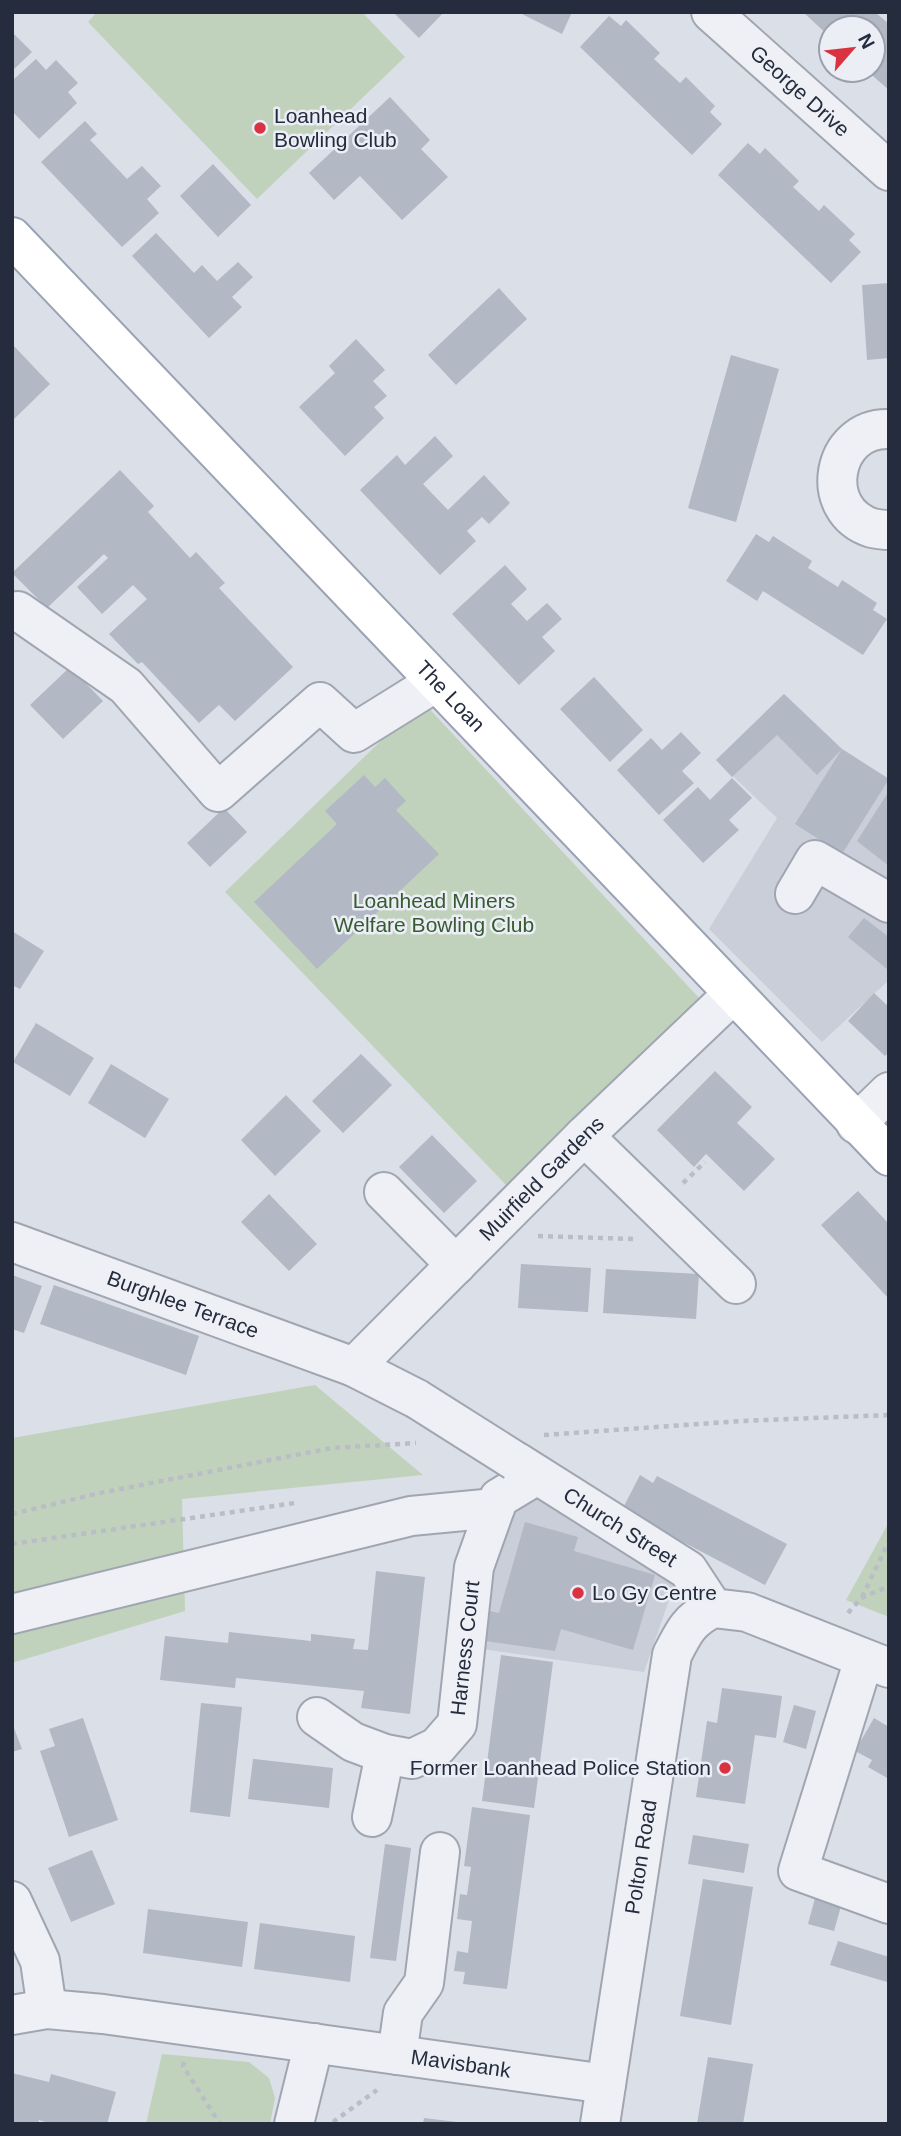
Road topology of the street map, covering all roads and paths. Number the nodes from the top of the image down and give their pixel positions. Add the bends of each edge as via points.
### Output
1 (711, 12) edge
2 (889, 171) edge
3 (12, 237) edge
4 (889, 429) edge
5 (889, 530) edge
6 (18, 611) dead end
7 (436, 682) junction
8 (795, 894) dead end
9 (889, 903) edge
10 (733, 994) junction
11 (889, 1092) edge
12 (856, 1124) junction
13 (584, 1136) junction
14 (889, 1156) edge
15 (384, 1192) dead end
16 (486, 1234) junction
17 (691, 1241) junction
18 (12, 1242) edge
19 (456, 1265) junction
20 (736, 1284) dead end
21 (354, 1367) junction
22 (526, 1468) junction
23 (299, 1503) dead end
24 (495, 1508) junction
25 (889, 1541) edge
26 (12, 1544) edge
27 (861, 1598) dead end
28 (713, 1608) junction
29 (12, 1614) edge
30 (876, 1663) edge
31 (317, 1717) dead end
32 (385, 1754) junction
33 (372, 1817) dead end
34 (440, 1852) dead end
35 (12, 1901) edge
36 (889, 1904) edge
37 (30, 2012) edge
38 (191, 2026) junction
39 (314, 2043) junction
40 (397, 2055) junction
41 (606, 2084) junction
42 (220, 2124) edge
43 (294, 2124) edge
44 (330, 2124) edge
45 (600, 2124) edge

1 - 2 street, George Drive
3 - 7 main road, The Loan
4 - 5 street via 868,432 853,442 842,455 837,489 843,506 855,519 871,528
6 - 7 street via 125,686 218,792 320,702 354,733
7 - 10 main road, The Loan
8 - 9 street via 815,860
10 - 12 main road, The Loan
10 - 13 street, Muirfield Gardens
11 - 12 street
12 - 14 main road, The Loan
13 - 16 street, Muirfield Gardens
13 - 17 street
15 - 19 street
16 - 17 path
16 - 19 street, Muirfield Gardens
17 - 20 street
18 - 21 street, Burghlee Terrace
19 - 21 street, Muirfield Gardens
21 - 22 street, Church Street, bridge via 417,1399
22 - 24 street, Harness Court
22 - 28 street, Church Street via 688,1570
23 - 26 path
24 - 29 street via 411,1516
24 - 32 street, Harness Court via 474,1567 457,1724 437,1747 412,1759
25 - 27 path
28 - 30 street via 747,1612
28 - 41 street, Polton Road via 685,1627 672,1655
30 - 36 street via 797,1871
31 - 32 street, Harness Court via 353,1742
32 - 33 street
34 - 40 street via 424,1983 403,2013
35 - 37 street, Mavisbank via 40,1961
37 - 38 street, Mavisbank
38 - 39 street, Mavisbank
38 - 42 path via 183,2066
39 - 40 street, Mavisbank
39 - 43 street
40 - 41 street, Mavisbank
40 - 44 path via 398,2076
41 - 45 street, Polton Road

